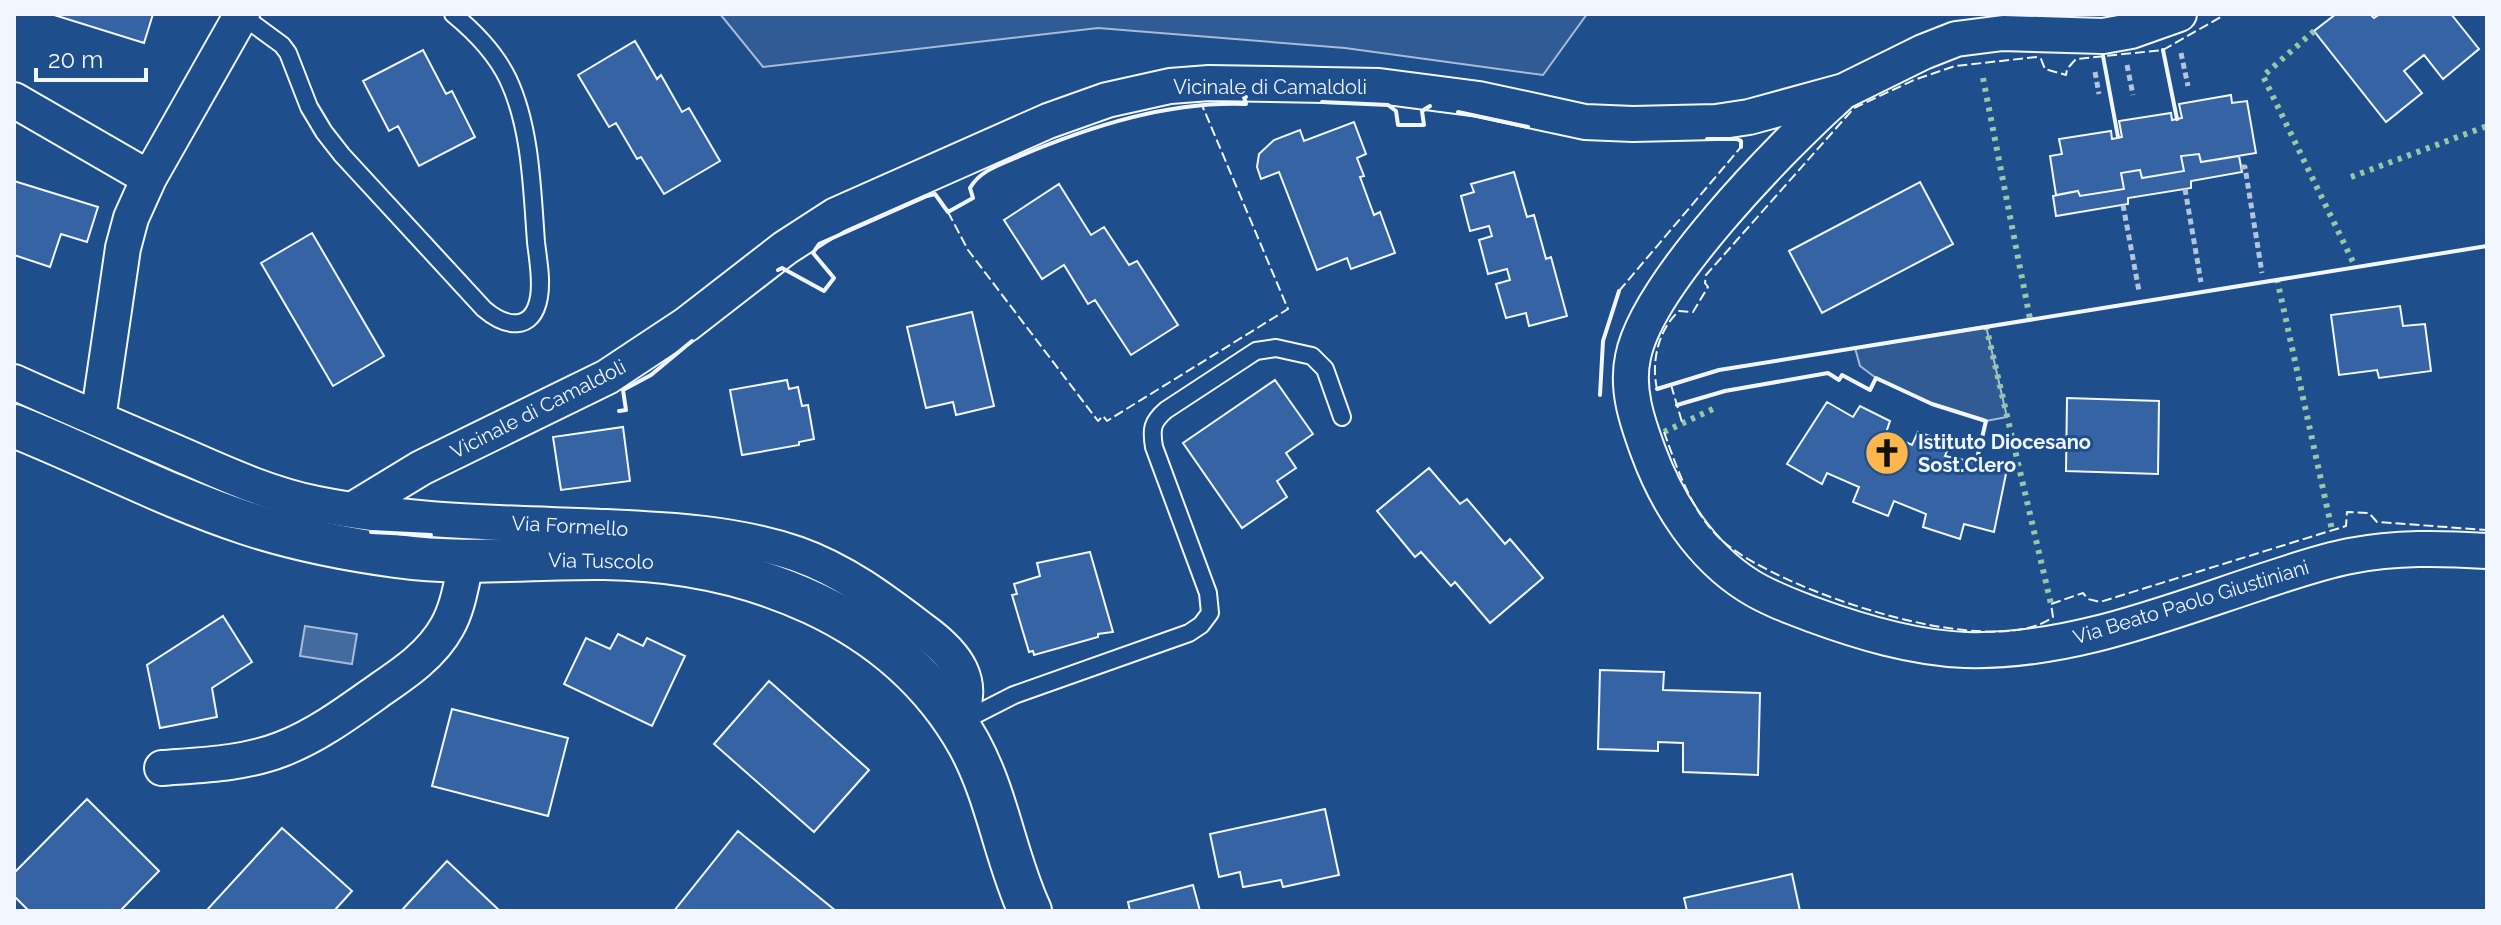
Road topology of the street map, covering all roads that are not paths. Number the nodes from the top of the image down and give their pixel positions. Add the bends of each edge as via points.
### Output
1 (453, 14) edge
2 (2179, 14) edge
3 (241, 15) edge
4 (1844, 91) junction
5 (14, 100) edge
6 (149, 178) junction
7 (14, 382) edge
8 (1342, 417) dead end
9 (98, 419) junction
10 (14, 426) edge
11 (352, 510) junction
12 (2487, 551) edge
13 (466, 563) junction
14 (956, 724) junction
15 (162, 768) dead end
16 (1030, 911) edge

1 - 3 lane via 499,63 521,116 540,282 533,311 510,325 484,309 342,155 309,107 288,53
2 - 4 street, Vicinale di Camaldoli via 2103,36 2003,33 1956,39
3 - 6 street
4 - 11 street, Vicinale di Camaldoli via 1729,120 1633,124 1567,119 1479,99 1379,86 1209,83 1107,100 836,215 607,377 421,468
4 - 12 street, Via Beato Paolo Giustiniani via 1783,149 1683,265 1656,302 1633,355 1637,420 1657,474 1694,534 1743,582 1790,606 1880,636 1947,649 1997,649 2069,640 2133,624 2349,556 2430,548
5 - 6 street
6 - 9 street via 123,248
7 - 9 street, Via Formello
8 - 14 lane via 1325,369 1312,356 1276,348 1256,351 1166,410 1151,430 1154,447 1208,593 1210,613 1189,633 1014,695
9 - 11 street, Via Formello via 247,483
10 - 13 street, Via Tuscolo via 247,524 361,551
11 - 14 street, Via Formello via 697,532 798,555 867,590 947,650 958,664 967,698
13 - 14 street, Via Tuscolo via 620,559 751,578 837,613 869,634 918,676
13 - 15 street via 454,613 438,641 415,665 337,720 281,750 222,763
14 - 16 street, Via Tuscolo via 985,779

